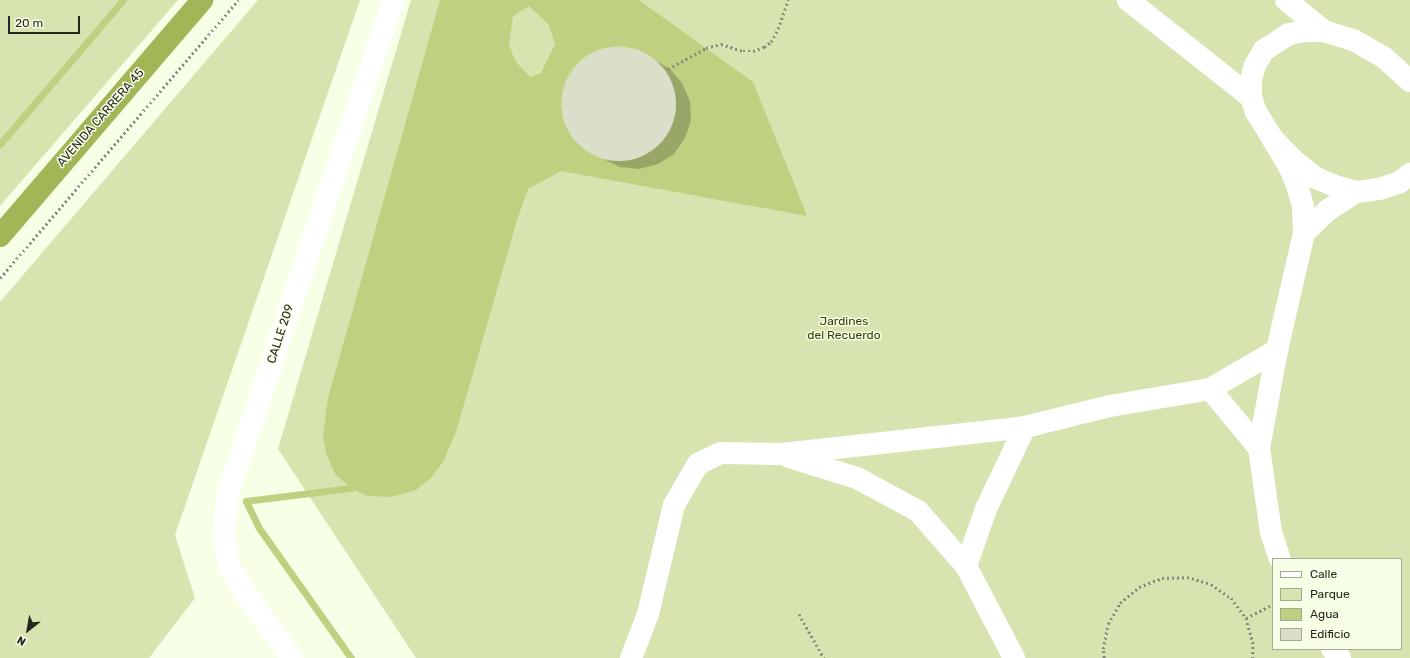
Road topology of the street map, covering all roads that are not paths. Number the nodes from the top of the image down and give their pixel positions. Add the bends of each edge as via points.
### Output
1 (202, 0) edge
2 (393, 0) edge
3 (1128, 0) edge
4 (1286, 0) edge
5 (1324, 31) junction
6 (1410, 81) edge
7 (1251, 97) junction
8 (1272, 138) junction
9 (1410, 174) edge
10 (1356, 192) junction
11 (1304, 233) junction
12 (0, 236) edge
13 (1277, 350) junction
14 (1210, 389) junction
15 (1025, 427) junction
16 (1259, 448) junction
17 (782, 454) junction
18 (1280, 558) edge
19 (966, 566) junction
20 (1333, 650) edge
21 (292, 658) edge
22 (631, 658) edge
23 (1014, 658) edge
24 (1340, 658) edge

1 - 12 highway, AVENIDA CARRERA 45
2 - 21 street, CALLE 209 via 227,497 224,534 229,567
3 - 7 street
4 - 5 street
5 - 6 street via 1353,40 1383,57
5 - 7 street via 1289,34 1264,50 1254,65
7 - 8 street via 1256,112
8 - 10 street via 1291,158 1316,178
8 - 11 street via 1297,185
9 - 10 street via 1400,182 1379,189
10 - 11 street via 1328,210
11 - 13 street
13 - 14 street
13 - 16 street
14 - 15 street via 1110,406
14 - 16 street
15 - 17 street
15 - 19 street via 989,503
16 - 18 street via 1271,532
17 - 19 street via 857,478 918,511
17 - 22 street via 721,453 698,464 674,505 648,614
19 - 23 street
20 - 24 street

